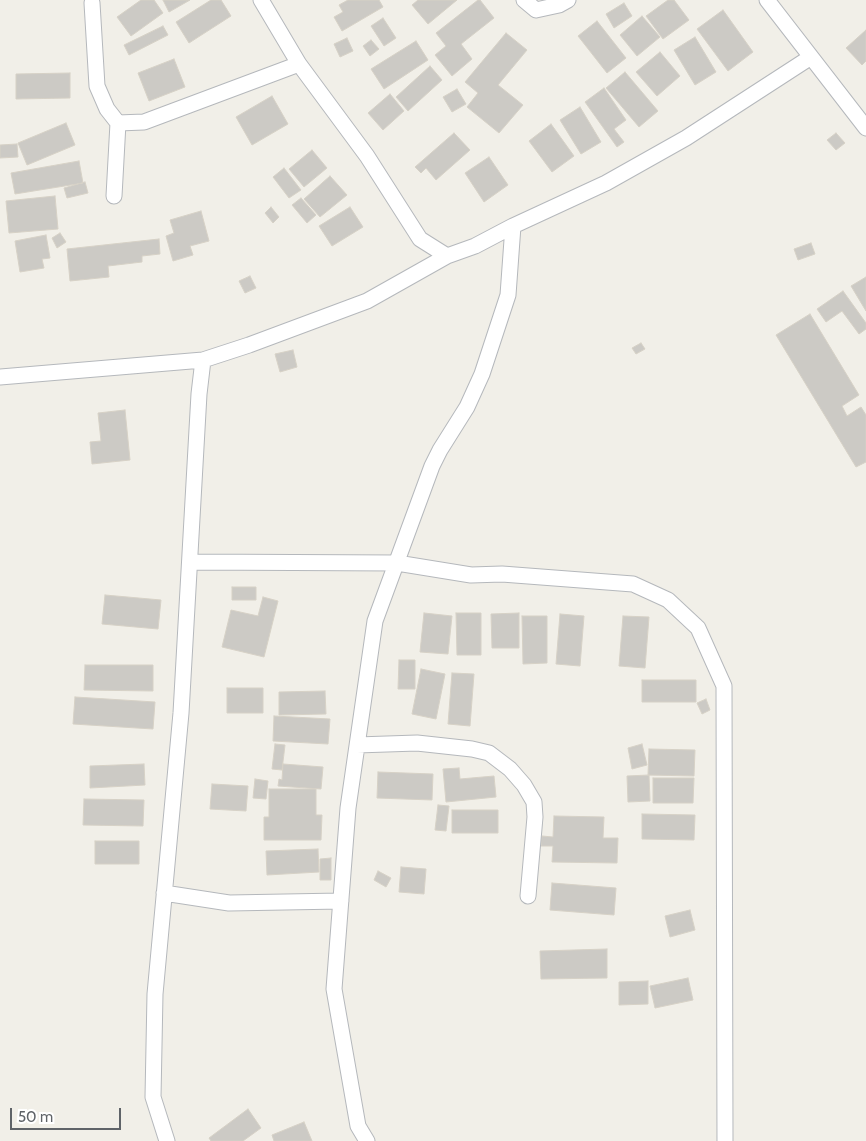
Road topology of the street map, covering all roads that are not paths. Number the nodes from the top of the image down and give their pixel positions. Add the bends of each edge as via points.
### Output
1 (261, 0) edge
2 (524, 0) edge
3 (568, 0) edge
4 (767, 0) edge
5 (92, 2) dead end
6 (811, 57) junction
7 (299, 64) junction
8 (118, 123) junction
9 (866, 128) edge
10 (114, 196) dead end
11 (513, 226) junction
12 (447, 256) junction
13 (203, 360) junction
14 (0, 377) edge
15 (190, 562) junction
16 (397, 563) junction
17 (357, 745) junction
18 (164, 893) junction
19 (528, 896) dead end
20 (341, 901) junction
21 (167, 1141) edge
22 (367, 1141) edge
23 (725, 1141) edge

1 - 7 street
2 - 3 street via 536,10
4 - 6 street
5 - 8 street via 97,86 107,109
6 - 9 street
6 - 11 street via 686,138 606,183
7 - 8 street via 144,122
7 - 12 street via 367,156 420,239
8 - 10 street
11 - 12 street
11 - 16 street via 508,295 482,374 467,407 440,450
12 - 13 street via 367,301
13 - 14 street
13 - 15 street
15 - 16 street
15 - 18 street via 181,713
16 - 17 street via 375,621
16 - 23 street via 471,575 502,574 633,584 668,600 698,628 724,686
17 - 19 street via 417,743 472,749 489,754 510,769 534,802
17 - 20 street via 348,808
18 - 20 street via 229,903
18 - 21 street via 155,994 154,1097
20 - 22 street via 334,989 358,1126

